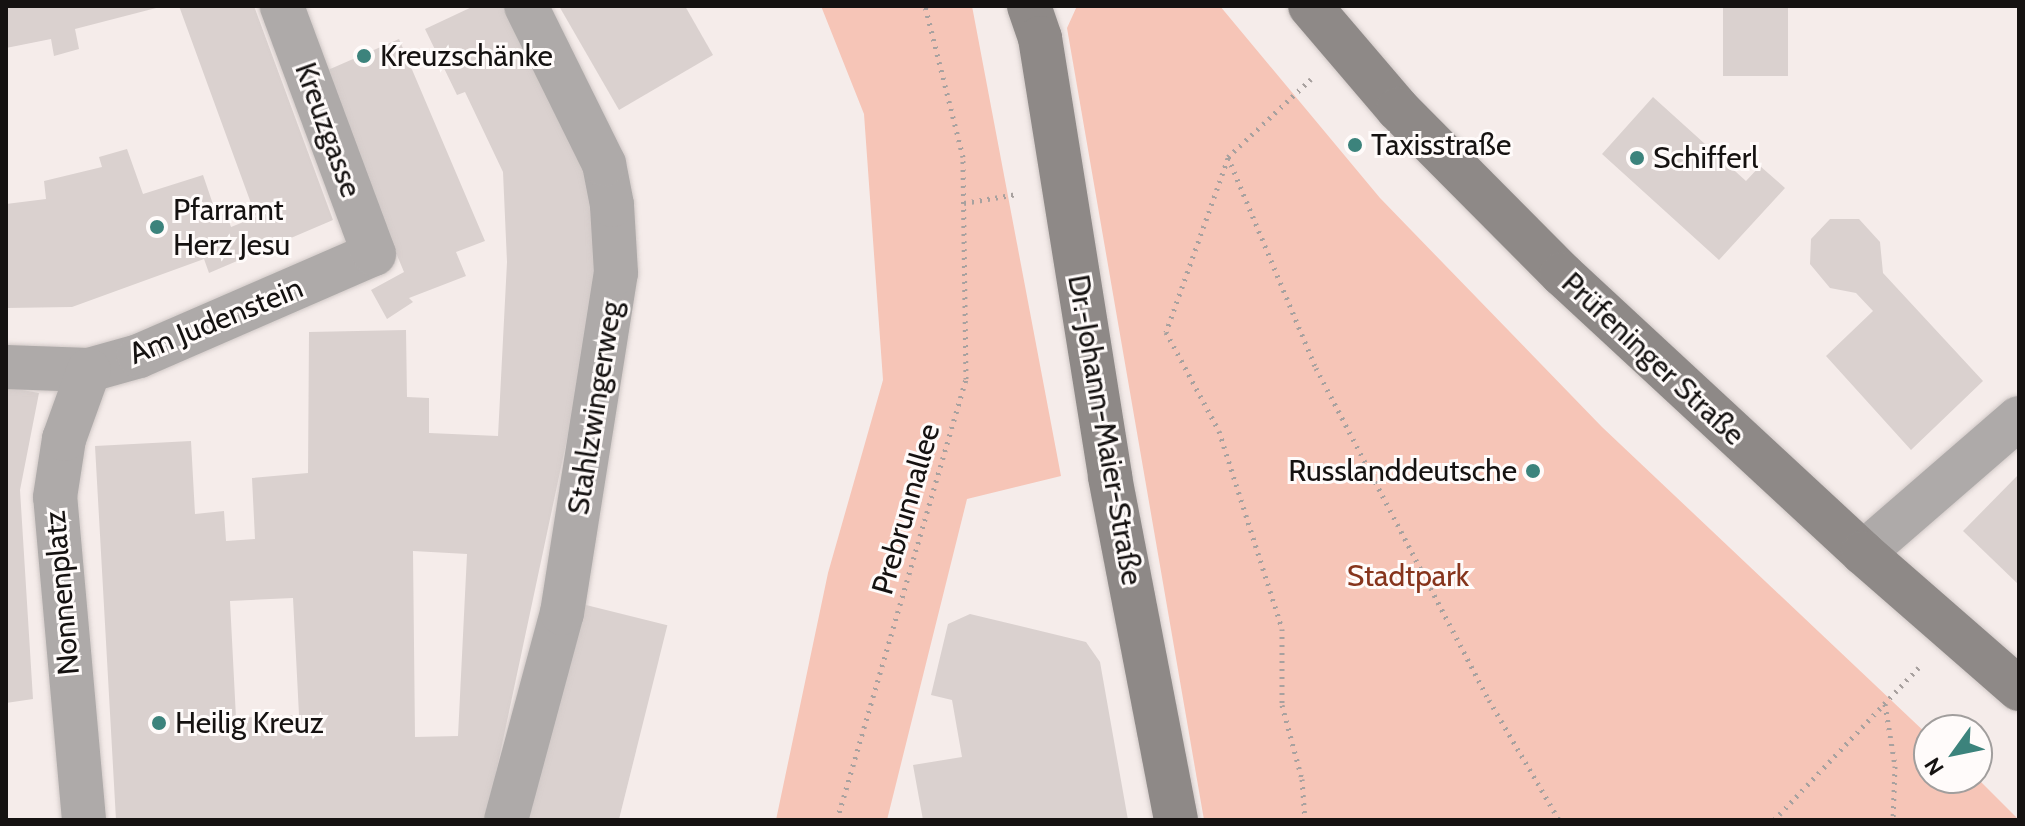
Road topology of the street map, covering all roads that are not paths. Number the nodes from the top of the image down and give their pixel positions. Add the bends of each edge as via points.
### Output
1 (282, 6) edge
2 (526, 6) edge
3 (1310, 6) edge
4 (1039, 17) edge
5 (374, 254) joint
6 (6, 367) edge
7 (89, 370) junction
8 (2019, 418) edge
9 (1863, 553) junction
10 (2019, 689) edge
11 (84, 820) edge
12 (506, 820) edge
13 (1176, 820) edge

1 - 5 street, Kreuzgasse
2 - 12 street, Stahlzwingerweg via 604,164 616,273 562,613
3 - 9 street, Prüfeninger Straße via 1398,109 1562,274
4 - 13 street, Dr.-Johann-Maier-Straße via 1110,477
5 - 7 street, Am Judenstein via 178,343
6 - 7 street, Am Judenstein
7 - 11 street, Nonnenplatz via 64,439 55,497
8 - 9 street
9 - 10 street, Prüfeninger Straße

